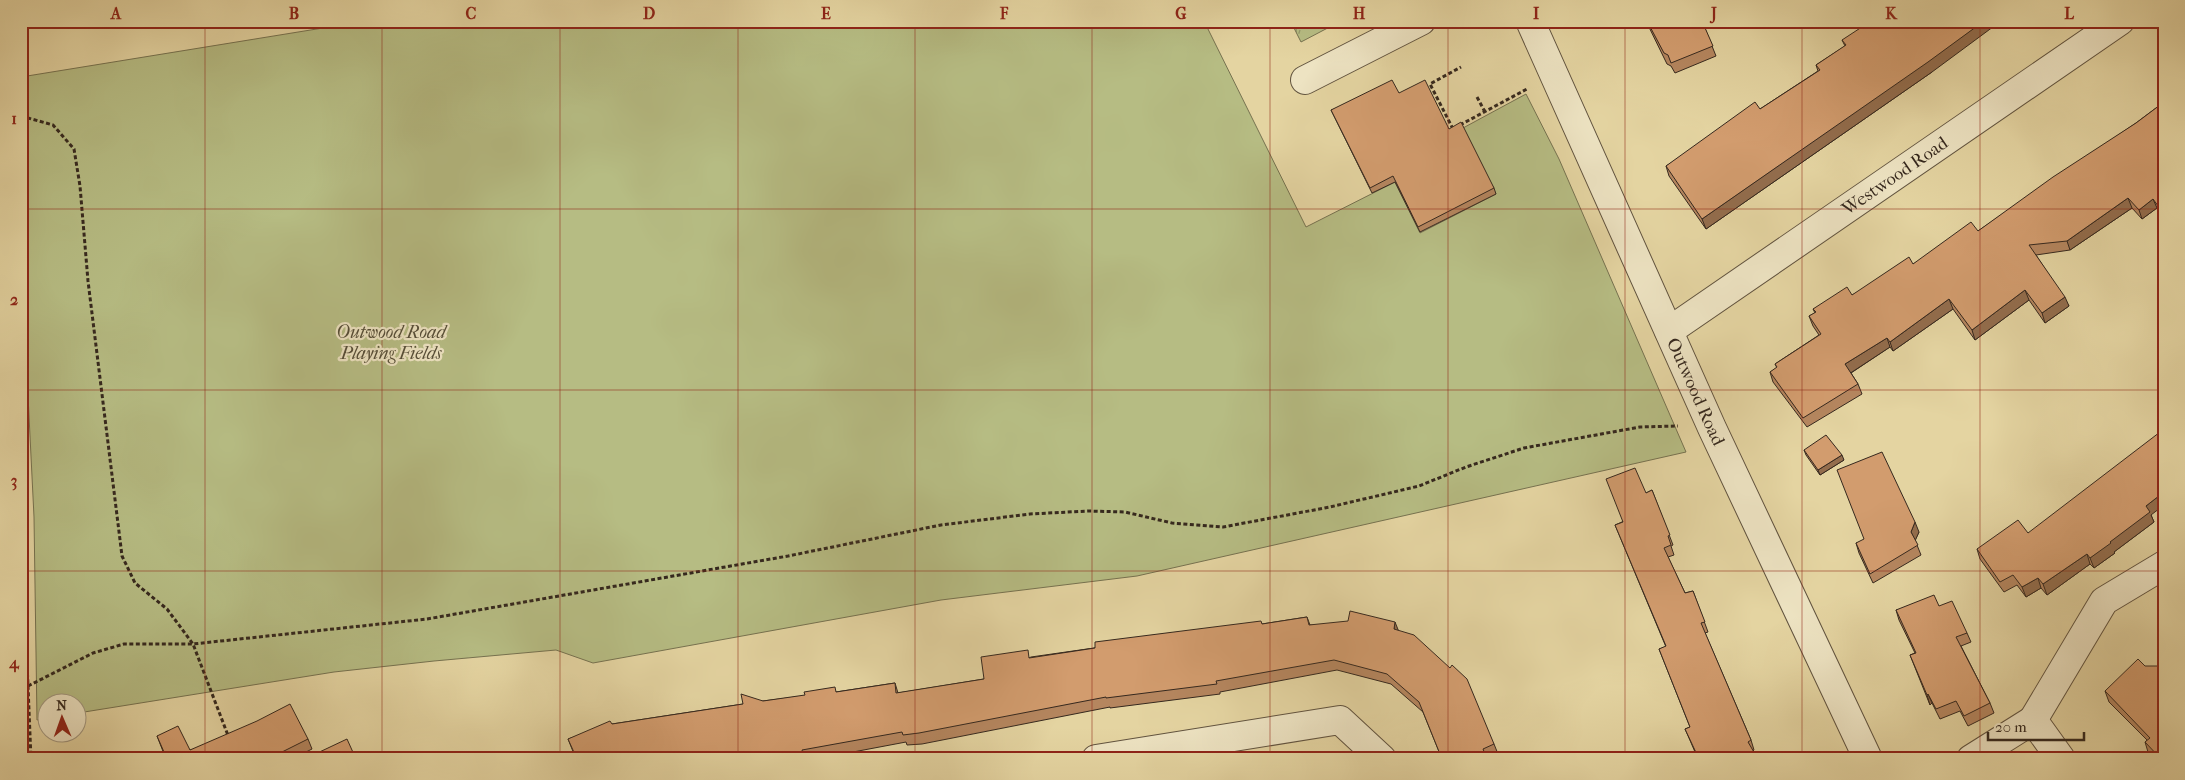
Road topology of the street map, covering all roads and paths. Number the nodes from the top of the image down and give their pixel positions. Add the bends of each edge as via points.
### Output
1 (1421, 21) edge
2 (1530, 21) edge
3 (2120, 21) edge
4 (1461, 67) dead end
5 (1554, 75) junction
6 (1305, 80) dead end
7 (1477, 96) dead end
8 (1485, 112) junction
9 (21, 116) edge
10 (1669, 331) junction
11 (1712, 428) junction
12 (21, 517) edge
13 (2164, 565) edge
14 (193, 644) junction
15 (28, 686) junction
16 (2032, 720) junction
17 (230, 741) edge
18 (31, 759) edge
19 (1096, 759) edge
20 (1382, 759) edge
21 (1868, 759) edge
22 (1971, 759) edge
23 (2061, 759) edge

1 - 6 street
2 - 5 street, Outwood Road
3 - 10 street, Westwood Road
4 - 8 path via 1430,84 1453,131
5 - 8 path
5 - 10 street, Outwood Road
7 - 8 path
9 - 14 path via 53,125 74,149 122,556 136,583 167,608
10 - 11 street, Outwood Road
11 - 14 path via 1640,427 1543,444 1466,467 1419,486 1223,527 1172,523 1126,512 1030,514 941,525 788,556 427,619
11 - 21 street, Outwood Road
12 - 15 path
13 - 16 street via 2104,601
14 - 15 path via 124,644 93,653
14 - 17 path
15 - 18 path
16 - 22 street
16 - 23 street
19 - 20 street via 1340,720

